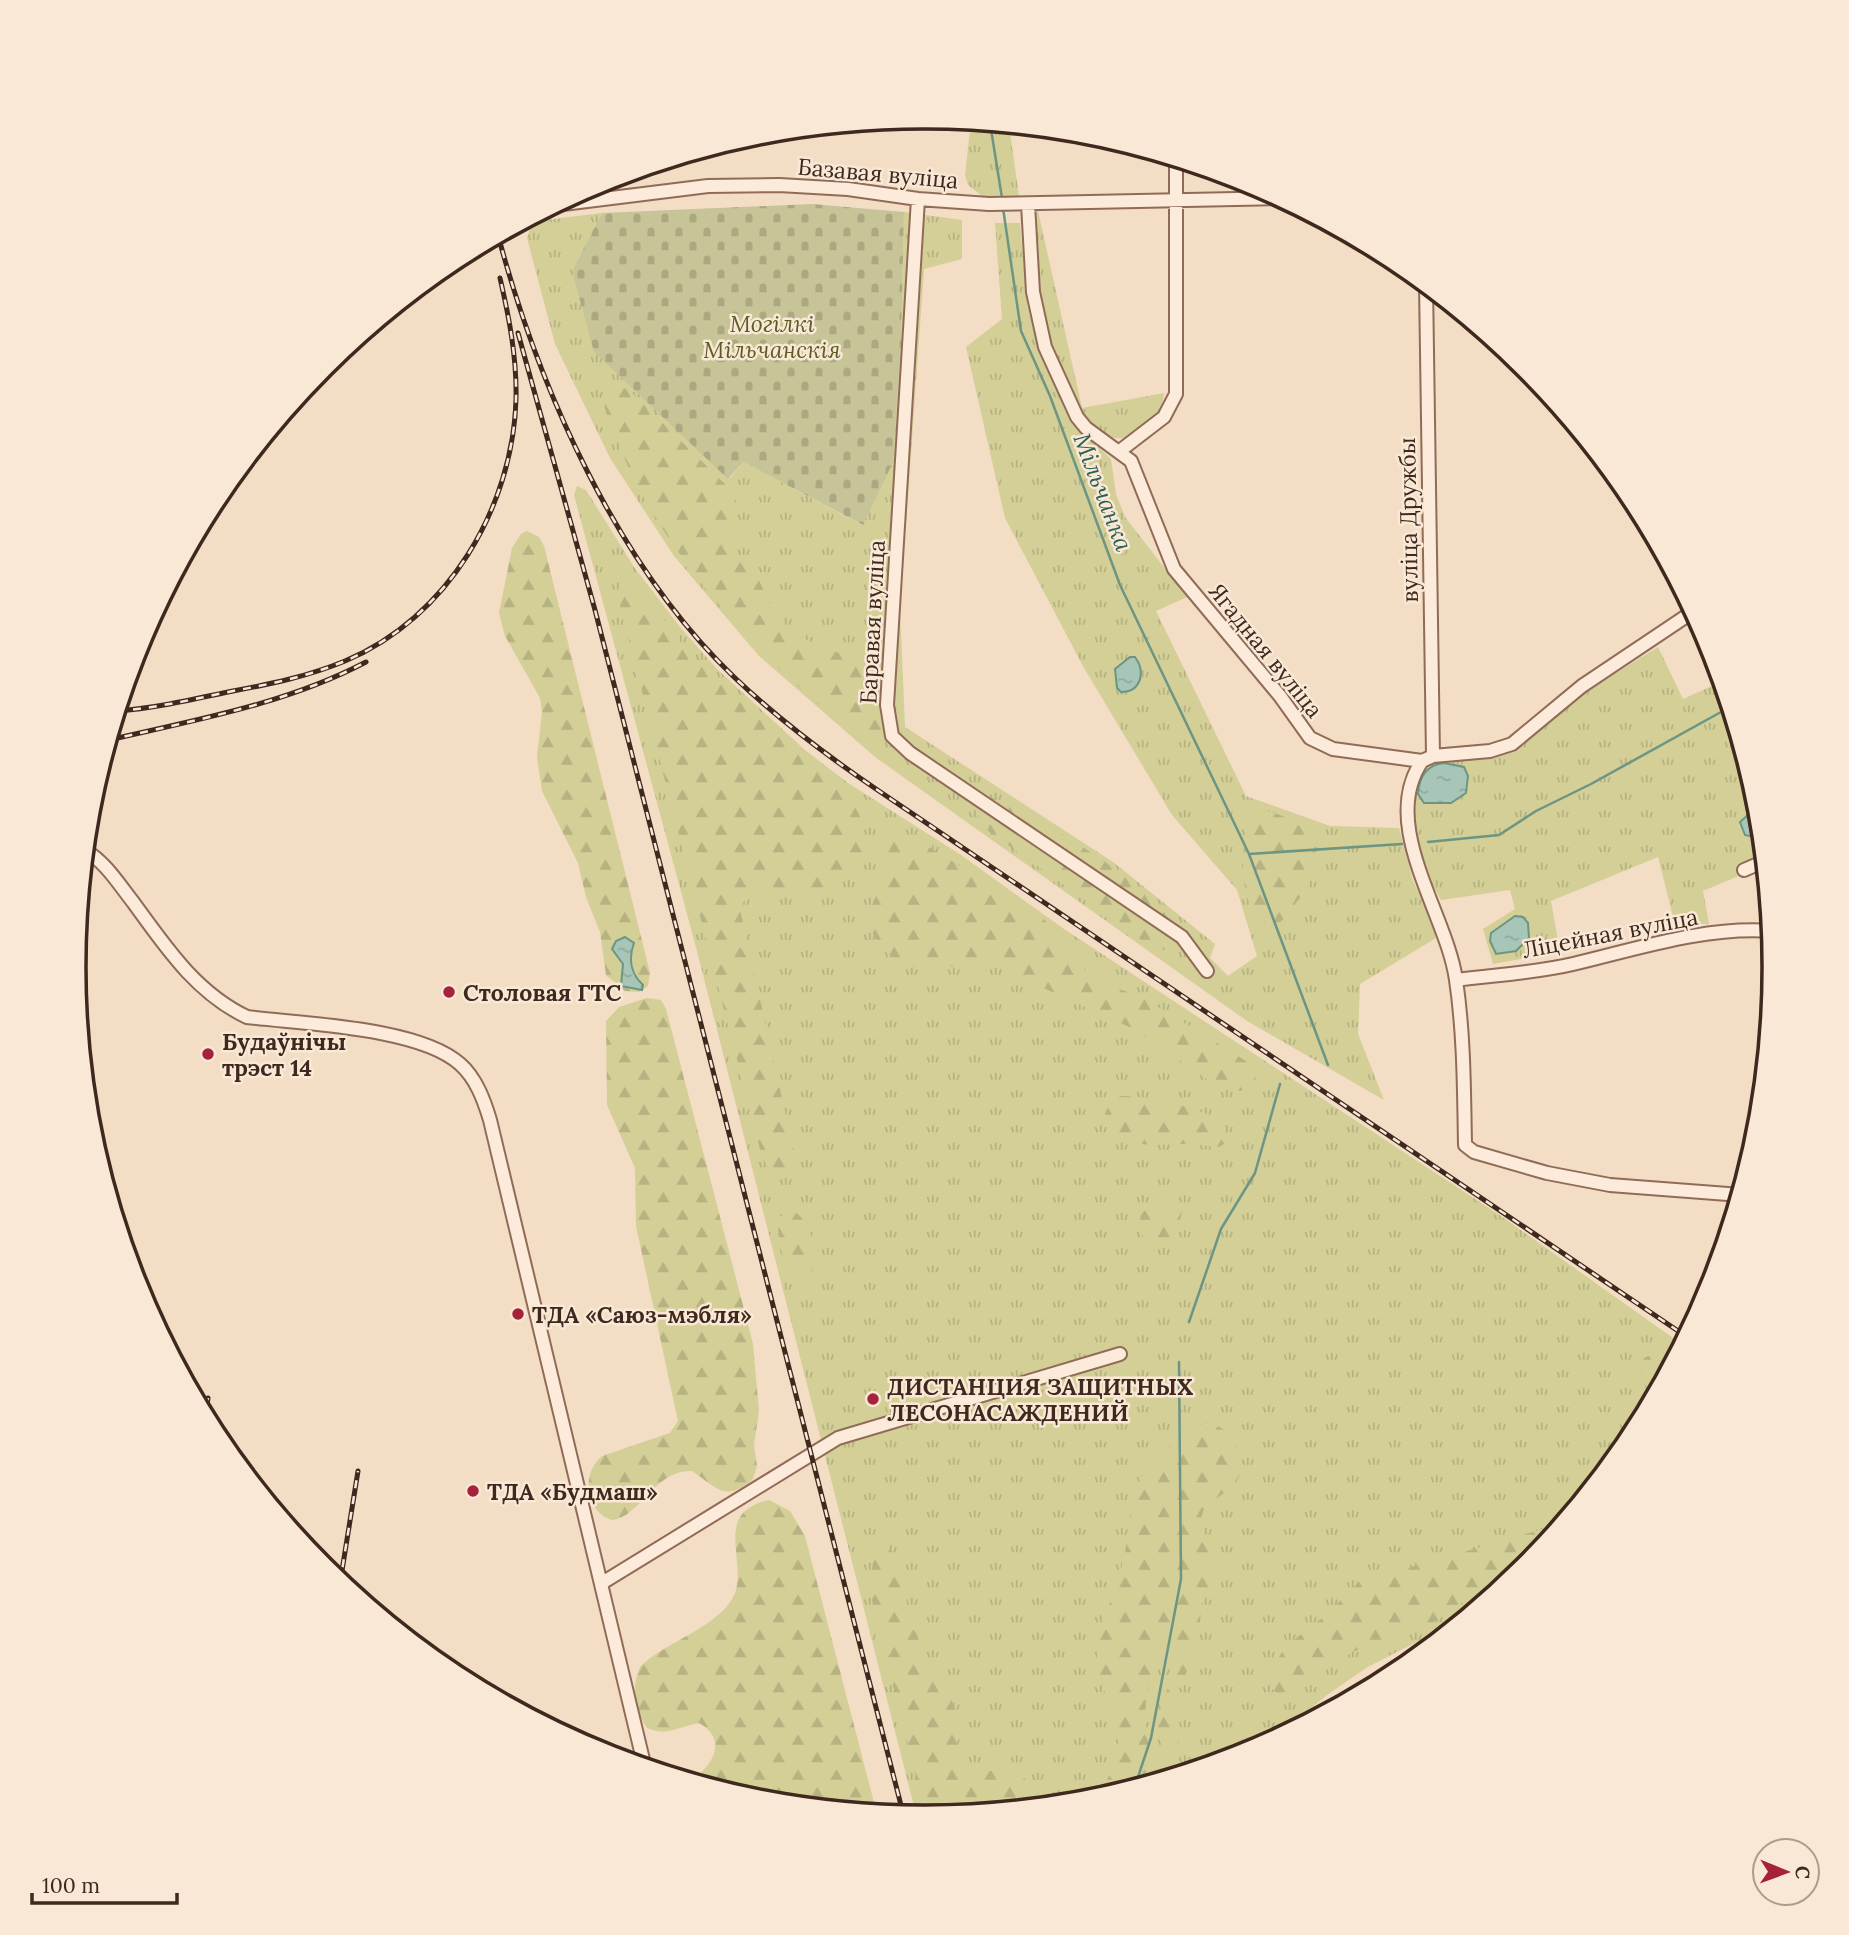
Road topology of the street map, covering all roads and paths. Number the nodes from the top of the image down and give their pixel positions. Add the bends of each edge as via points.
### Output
1 (1176, 167) edge
2 (918, 199) junction
3 (1258, 199) edge
4 (585, 201) edge
5 (1174, 201) junction
6 (1024, 204) junction
7 (1426, 296) edge
8 (1121, 450) junction
9 (1686, 617) edge
10 (1427, 758) junction
11 (93, 857) edge
12 (1757, 865) edge
13 (1744, 870) dead end
14 (1762, 930) edge
15 (1207, 971) dead end
16 (1456, 980) junction
17 (1732, 1194) edge
18 (1120, 1354) dead end
19 (602, 1583) junction
20 (642, 1757) edge

1 - 5 street
2 - 4 street, Базавая вуліца via 848,188 708,186
2 - 6 street, Базавая вуліца
2 - 15 street, Баравая вуліца via 887,705 892,736 910,753 1182,937
3 - 5 street, Базавая вуліца
5 - 6 street, Базавая вуліца
5 - 8 street via 1176,394 1155,425
6 - 8 street, Ягадная вуліца via 1033,292 1045,347 1077,417
7 - 10 street, вуліца Дружбы
8 - 10 street, Ягадная вуліца via 1135,468 1174,569 1310,738 1333,749
9 - 10 street, Ягадная вуліца via 1582,685 1512,744
10 - 16 street, вуліца Дружбы via 1413,777 1410,835
11 - 19 street via 177,962 224,1007 247,1017 410,1039 442,1051 475,1083 489,1120
12 - 13 street
14 - 16 street, Ліцейная вуліца via 1654,943 1569,965
16 - 17 street, вуліца Дружбы via 1464,1060 1465,1145 1474,1152 1610,1185
18 - 19 street via 838,1438
19 - 20 street

